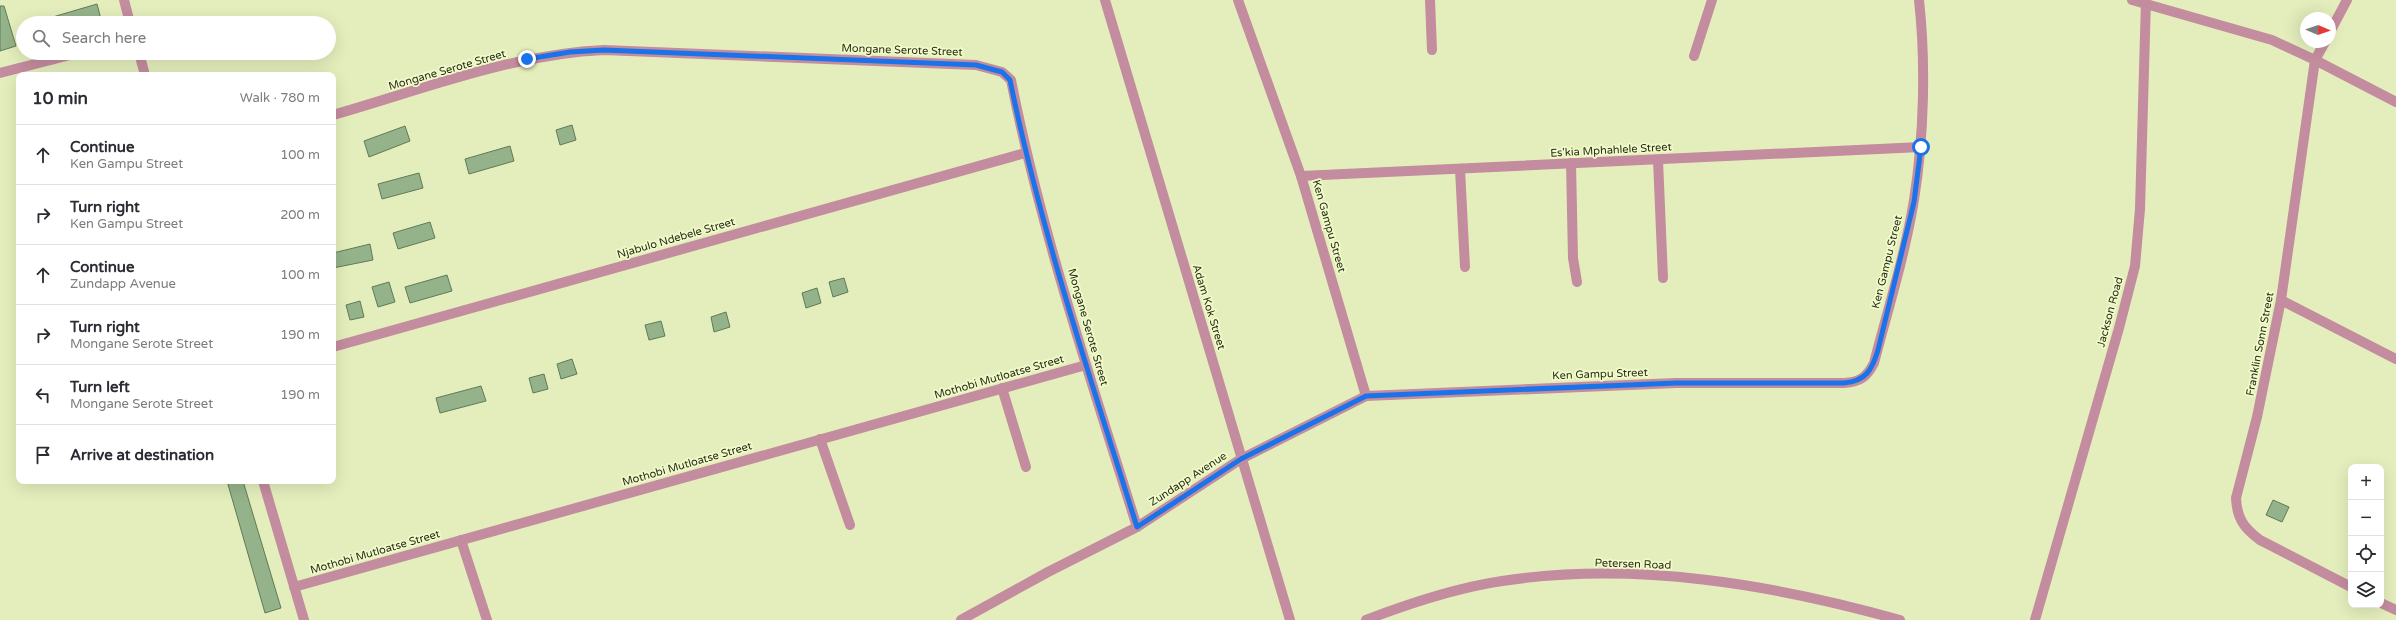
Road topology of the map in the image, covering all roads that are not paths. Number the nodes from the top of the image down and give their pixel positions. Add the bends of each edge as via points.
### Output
1 (124, 0) edge
2 (1105, 0) edge
3 (1238, 0) edge
4 (1430, 0) edge
5 (1712, 0) edge
6 (1919, 0) edge
7 (2132, 0) edge
8 (2347, 0) edge
9 (2145, 3) edge
10 (128, 16) edge
11 (2336, 21) edge
12 (2322, 48) edge
13 (1432, 50) dead end
14 (1694, 56) dead end
15 (51, 60) edge
16 (141, 60) edge
17 (2315, 60) junction
18 (144, 72) edge
19 (0, 73) edge
20 (2396, 102) edge
21 (336, 115) edge
22 (1921, 147) junction
23 (1025, 153) junction
24 (1658, 160) junction
25 (1572, 163) junction
26 (1460, 169) junction
27 (1301, 176) junction
28 (1465, 267) dead end
29 (1663, 278) dead end
30 (1577, 282) dead end
31 (2281, 300) junction
32 (336, 346) edge
33 (2396, 360) edge
34 (1086, 365) junction
35 (1002, 388) junction
36 (1366, 396) junction
37 (820, 439) junction
38 (1241, 459) junction
39 (1026, 467) dead end
40 (264, 484) edge
41 (850, 525) dead end
42 (1137, 527) junction
43 (461, 540) junction
44 (2348, 585) edge
45 (294, 587) junction
46 (2384, 604) edge
47 (2396, 610) edge
48 (304, 620) edge
49 (487, 620) edge
50 (961, 620) edge
51 (1290, 620) edge
52 (1366, 620) edge
53 (1900, 620) edge
54 (2035, 620) edge

1 - 10 street
2 - 38 street, Adam Kok Street
3 - 27 street, Ken Gampu Street
4 - 13 street
5 - 14 street
6 - 22 street, Ken Gampu Street via 1922,24
7 - 9 street
8 - 11 street
9 - 17 street via 2266,38
9 - 54 street, Jackson Road via 2140,208 2135,266
12 - 17 street, Franklin Sonn Street
15 - 19 street
16 - 18 street
17 - 20 street
17 - 31 street, Franklin Sonn Street
21 - 23 street, Mongane Serote Street via 527,59 570,52 604,50 976,65 1002,72 1010,80
22 - 24 street, Es'kia Mphahlele Street
22 - 36 street, Ken Gampu Street via 1914,202 1876,356 1870,372 1862,379 1844,383 1676,383
23 - 32 street, Njabulo Ndebele Street
23 - 34 street, Mongane Serote Street
24 - 25 street, Es'kia Mphahlele Street
24 - 29 street
25 - 26 street, Es'kia Mphahlele Street
25 - 30 street via 1573,258
26 - 27 street, Es'kia Mphahlele Street
26 - 28 street
27 - 36 street, Ken Gampu Street
31 - 33 street
31 - 44 street, Franklin Sonn Street via 2258,417 2236,498 2237,513 2241,522 2260,540
34 - 35 street, Mothobi Mutloatse Street
34 - 42 street, Mongane Serote Street
35 - 37 street, Mothobi Mutloatse Street
35 - 39 street
36 - 38 street, Zundapp Avenue
37 - 41 street
37 - 43 street, Mothobi Mutloatse Street
38 - 42 street, Zundapp Avenue
38 - 51 street, Adam Kok Street
40 - 45 street
42 - 50 street, Zundapp Avenue
43 - 45 street, Mothobi Mutloatse Street
43 - 49 street
45 - 48 street
46 - 47 street
52 - 53 street, Petersen Road via 1433,596 1466,588 1531,578 1590,574 1646,575 1737,583 1812,596

